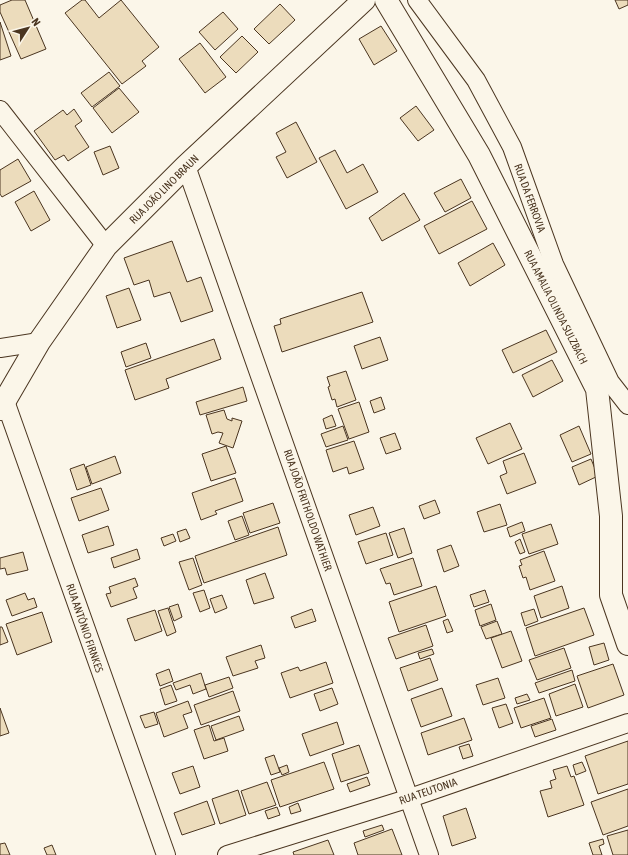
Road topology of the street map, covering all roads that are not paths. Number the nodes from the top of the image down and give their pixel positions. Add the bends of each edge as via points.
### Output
1 (364, 0) edge
2 (386, 0) edge
3 (417, 0) edge
4 (0, 110) edge
5 (186, 166) junction
6 (106, 246) junction
7 (38, 342) junction
8 (0, 348) edge
9 (604, 385) junction
10 (3, 405) edge
11 (628, 405) edge
12 (628, 644) edge
13 (628, 723) edge
14 (410, 798) junction
15 (166, 855) edge
16 (227, 855) edge
17 (429, 855) edge

1 - 5 street, RUA JOÃO LINO BRAUN
2 - 9 street, RUA AMALIA OLINDA SULZBACH via 479,155
3 - 9 street, RUA DA FERROVIA via 476,80 512,147 554,264
4 - 6 street
5 - 6 street, RUA JOÃO LINO BRAUN
5 - 14 street, RUA JOÃO FRITHOLDO WATHIER
6 - 7 street, RUA JOÃO LINO BRAUN
7 - 8 street
7 - 10 street, RUA JOÃO LINO BRAUN
9 - 11 street, RUA DA FERROVIA
9 - 12 street, RUA AMALIA OLINDA SULZBACH via 611,516 611,595
10 - 15 street, RUA ANTÔNIO FIRNKES
13 - 14 street, RUA TEUTONIA
14 - 16 street, RUA TEUTONIA
14 - 17 street, RUA JOÃO FRITHOLDO WATHIER

